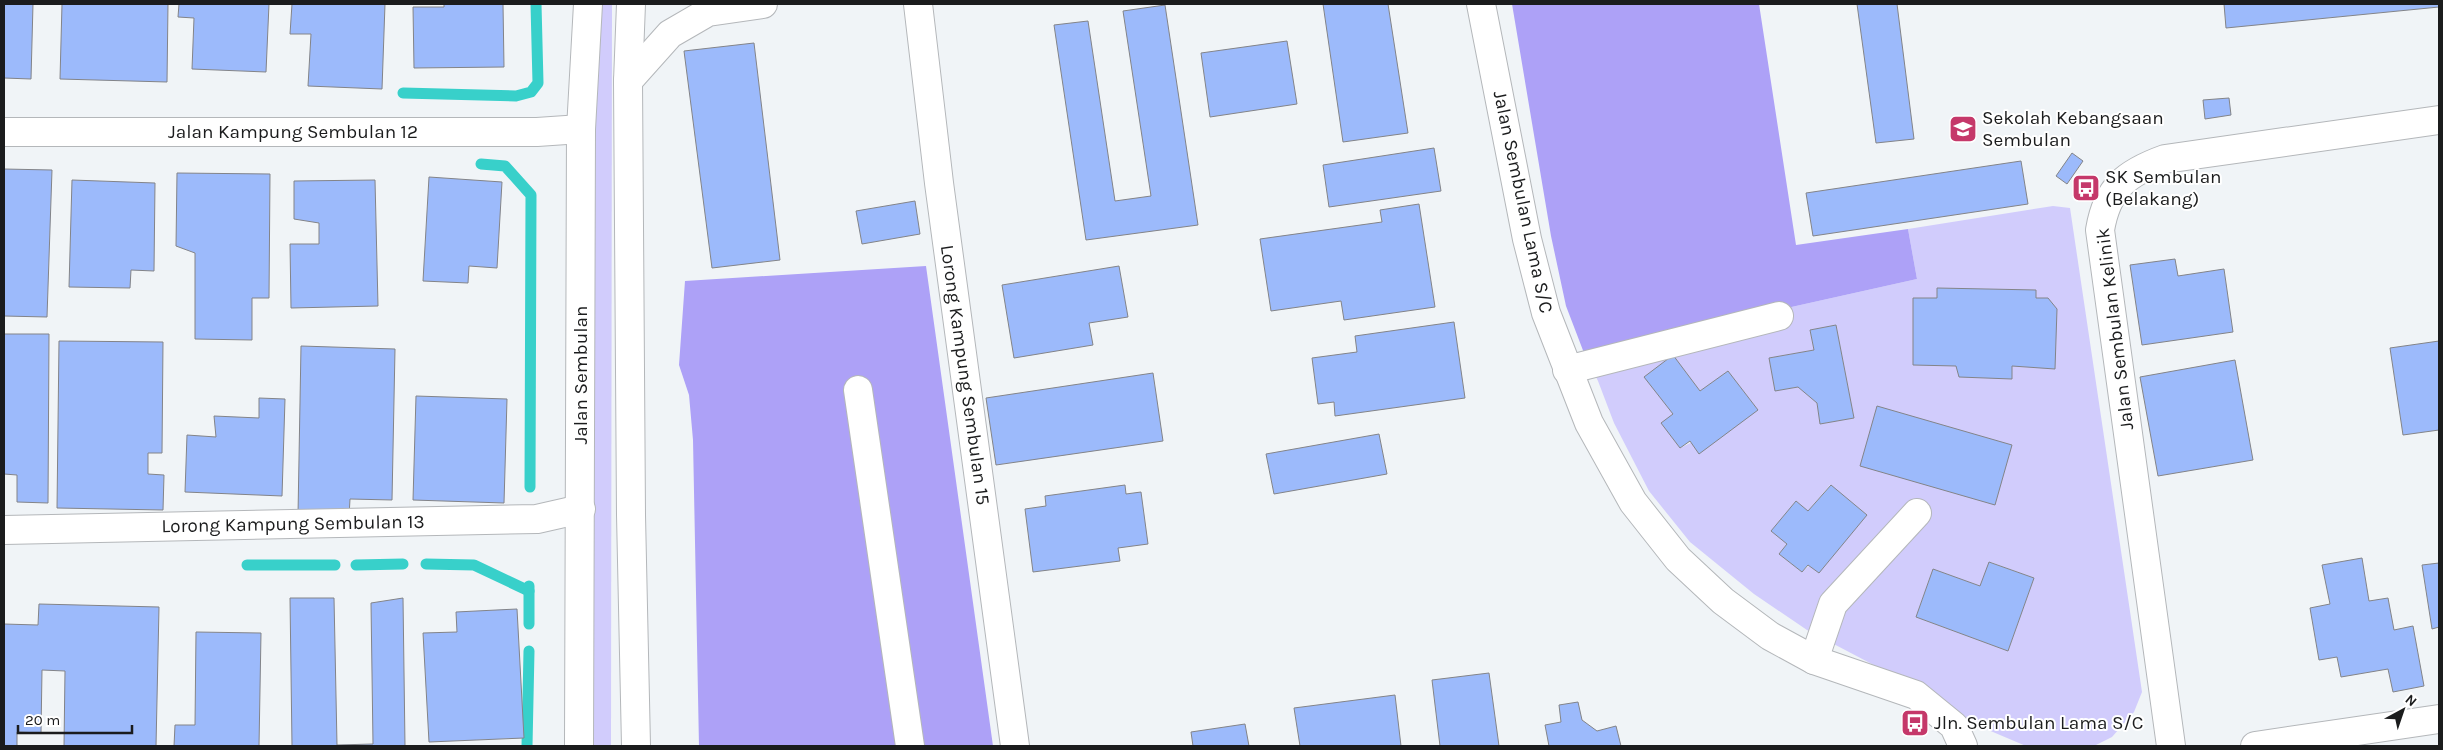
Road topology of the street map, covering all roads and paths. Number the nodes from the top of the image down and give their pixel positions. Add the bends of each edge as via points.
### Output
1 (588, 4) edge
2 (631, 4) edge
3 (679, 4) edge
4 (763, 4) edge
5 (918, 4) edge
6 (1481, 4) edge
7 (708, 12) junction
8 (628, 81) junction
9 (2439, 120) edge
10 (581, 129) junction
11 (4, 132) edge
12 (1779, 316) dead end
13 (1567, 370) junction
14 (858, 390) dead end
15 (582, 508) junction
16 (1917, 513) dead end
17 (4, 530) edge
18 (1814, 660) junction
19 (2439, 719) edge
20 (580, 746) edge
21 (636, 746) edge
22 (910, 746) edge
23 (1015, 746) edge
24 (1963, 746) edge
25 (2171, 746) edge
26 (2255, 746) edge

1 - 10 street, Jalan Sembulan
2 - 8 street
3 - 7 street
4 - 7 street
5 - 23 street, Lorong Kampung Sembulan 15
6 - 13 street, Jalan Sembulan Lama S/C via 1527,239 1546,313
7 - 8 street via 670,34
8 - 21 street via 630,514
9 - 25 street, Jalan Sembulan Kelinik via 2165,159 2141,168 2117,185 2103,210 2100,230
10 - 11 street, Jalan Kampung Sembulan 12 via 537,132
10 - 15 street, Jalan Sembulan
12 - 13 street
13 - 18 street, Jalan Sembulan Lama S/C via 1589,423 1633,502 1678,559 1723,601 1770,636
14 - 22 street
15 - 17 street, Lorong Kampung Sembulan 13 via 537,519
15 - 20 street, Jalan Sembulan
16 - 18 street via 1833,604
18 - 24 street, Jalan Sembulan Lama S/C via 1916,695 1954,726
19 - 26 street

